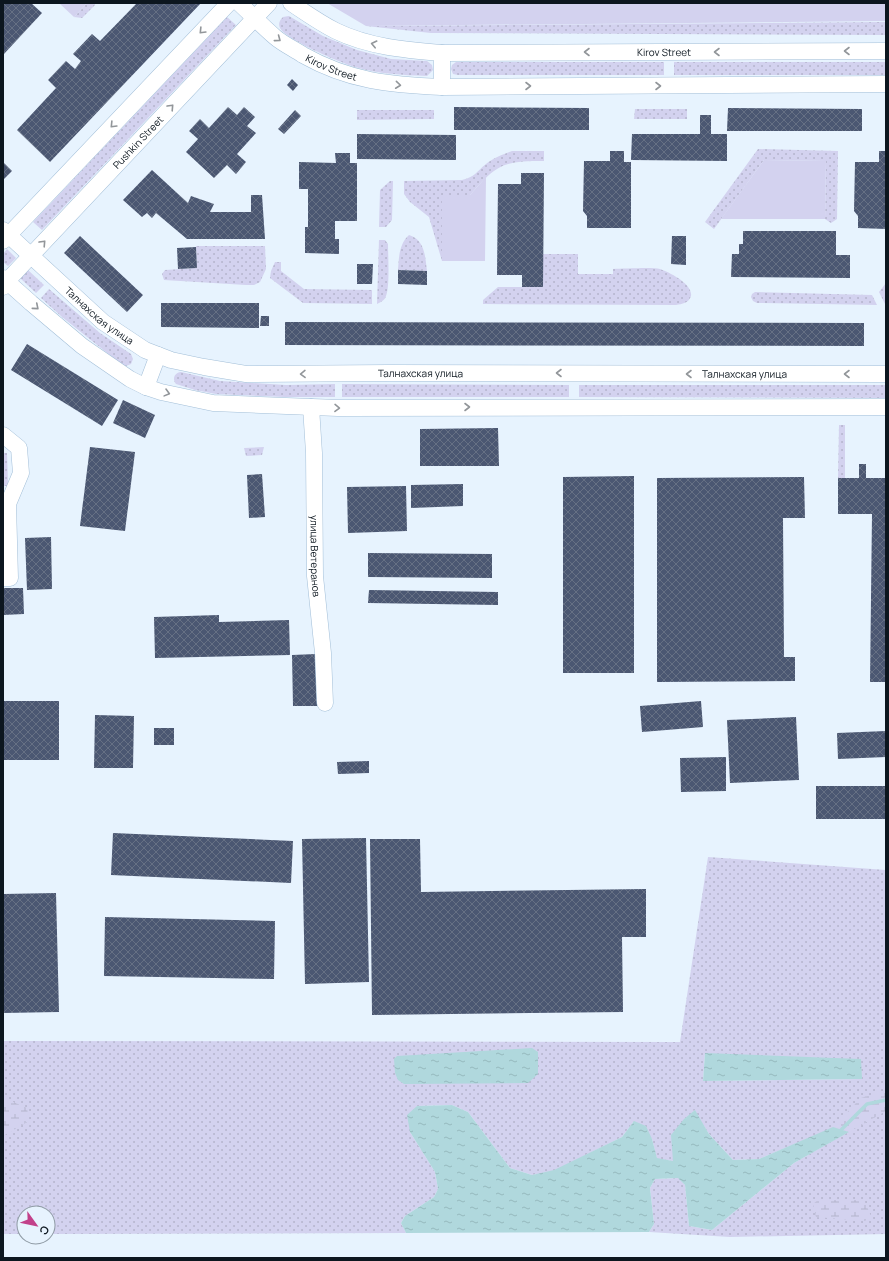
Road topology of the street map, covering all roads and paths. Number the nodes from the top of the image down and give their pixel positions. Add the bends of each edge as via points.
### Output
1 (229, 3) edge
2 (239, 3) edge
3 (269, 3) edge
4 (291, 3) edge
5 (255, 18) junction
6 (886, 51) edge
7 (442, 52) junction
8 (886, 84) edge
9 (442, 87) junction
10 (5, 236) edge
11 (30, 256) junction
12 (4, 282) edge
13 (158, 355) junction
14 (886, 374) edge
15 (146, 387) junction
16 (311, 407) junction
17 (886, 407) edge
18 (3, 435) edge
19 (3, 578) edge
20 (325, 703) dead end

1 -> 10 street
2 - 5 street, Kirov Street
3 - 5 street, Pushkin Street
7 -> 4 street, Kirov Street via 389,47 363,41 337,31
5 -> 9 street, Kirov Street via 291,48 321,65 350,76 381,83
11 -> 5 street, Pushkin Street
6 -> 7 street, Kirov Street
7 - 9 street
9 -> 8 street, Kirov Street
10 - 11 street, Талнахская улица
11 - 12 street, Pushkin Street
11 - 13 street, Талнахская улица via 103,322 145,350
12 -> 15 street via 82,346
14 -> 13 street, Талнахская улица via 246,374 204,367
13 - 15 street
15 -> 16 street via 213,403
16 -> 17 street
16 - 20 street, улица Ветеранов via 315,576
18 - 19 street via 19,448 21,473 8,504 10,578

